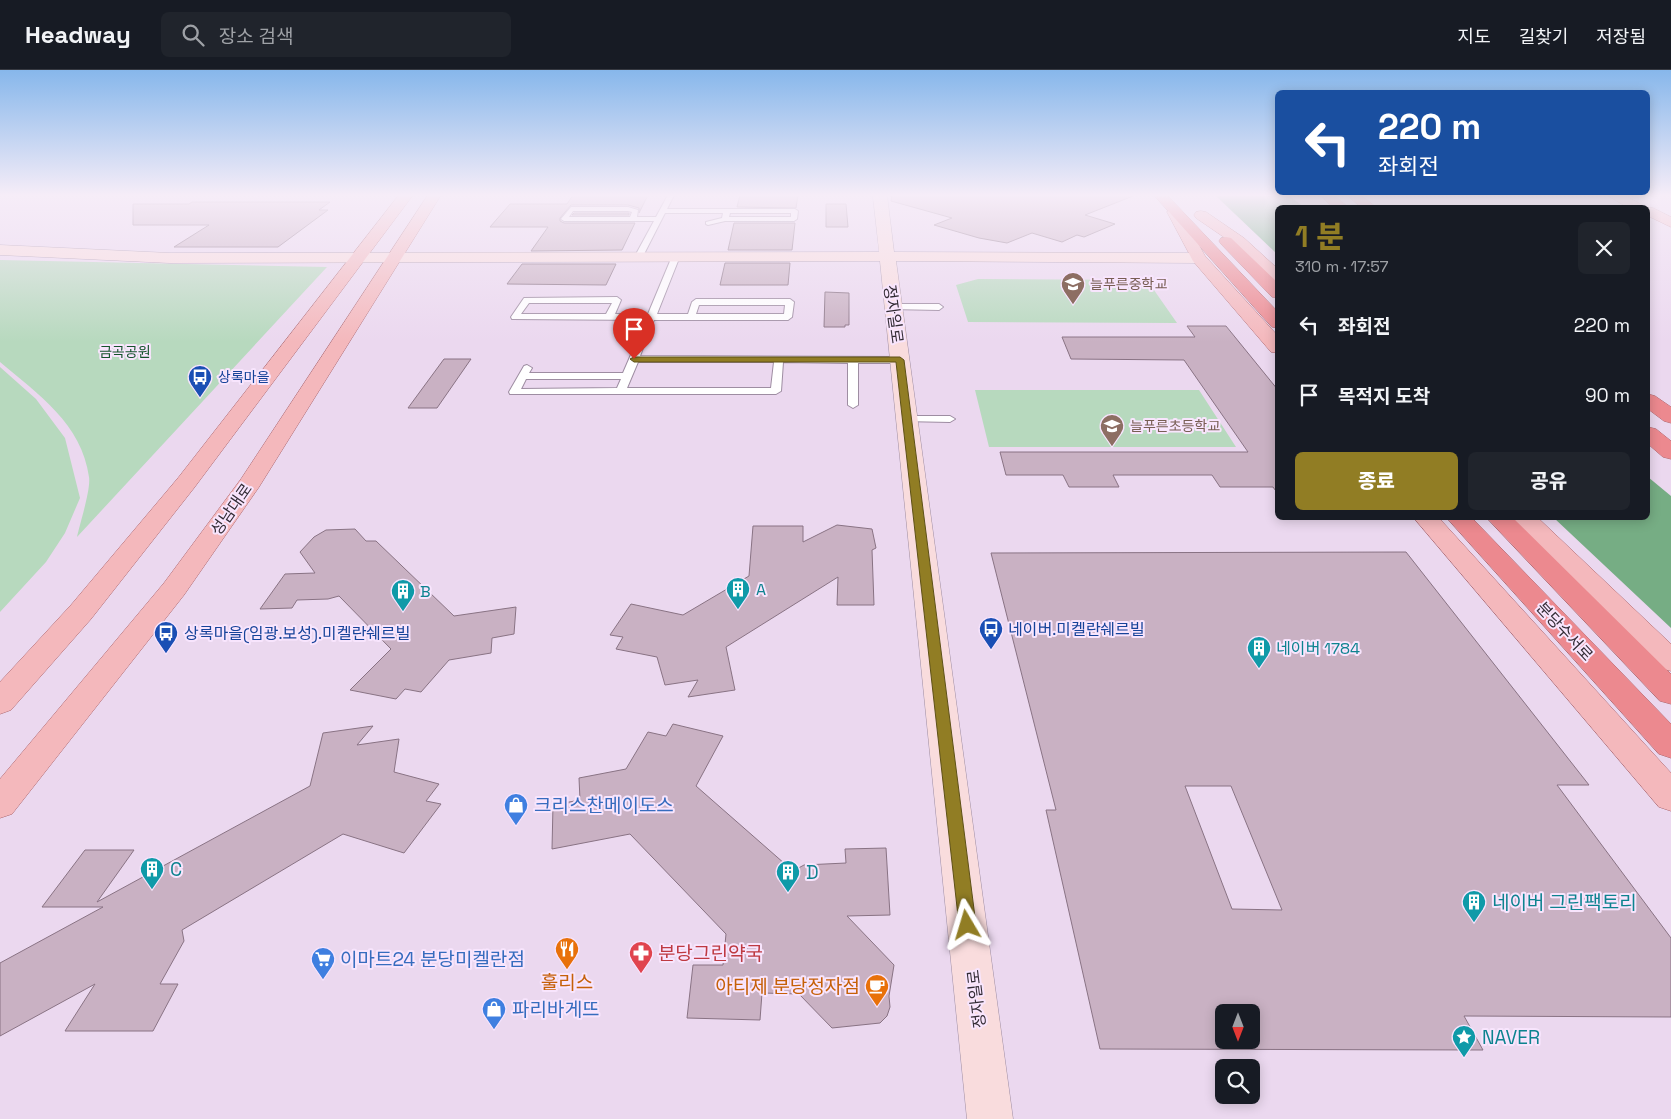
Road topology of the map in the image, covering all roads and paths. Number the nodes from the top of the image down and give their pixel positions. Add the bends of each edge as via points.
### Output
1 (368, 244) edge
2 (403, 244) edge
3 (646, 244) edge
4 (885, 244) edge
5 (1191, 244) edge
6 (1204, 244) edge
7 (1230, 244) edge
8 (1242, 244) edge
9 (0, 250) edge
10 (639, 256) junction
11 (676, 256) junction
12 (886, 256) junction
13 (358, 257) junction
14 (395, 257) junction
15 (1198, 258) junction
16 (1275, 275) edge
17 (1275, 290) edge
18 (893, 307) junction
19 (939, 307) dead end
20 (595, 310) dead end
21 (705, 311) dead end
22 (610, 313) junction
23 (692, 314) junction
24 (651, 317) junction
25 (1275, 320) edge
26 (1275, 345) edge
27 (634, 359) junction
28 (779, 360) junction
29 (853, 360) junction
30 (900, 360) junction
31 (766, 375) dead end
32 (778, 375) junction
33 (628, 376) junction
34 (621, 391) junction
35 (1650, 401) edge
36 (853, 405) dead end
37 (1671, 417) edge
38 (907, 419) junction
39 (950, 419) dead end
40 (1650, 436) edge
41 (1671, 452) edge
42 (1428, 520) edge
43 (1461, 520) edge
44 (1501, 520) edge
45 (1526, 520) edge
46 (1671, 661) edge
47 (1671, 693) edge
48 (0, 702) edge
49 (1671, 744) edge
50 (1671, 797) edge
51 (0, 804) edge
52 (990, 1119) edge

1 - 13 main road
2 - 14 main road, 성남대로
3 - 10 lane
4 - 12 main road, 정자일로
5 - 15 main road
6 - 25 highway
7 - 17 highway
8 - 16 main road
9 - 13 main road via 170,258
10 - 11 main road
10 - 14 main road
11 - 12 main road
11 - 24 lane
12 - 15 main road
12 - 18 main road, 정자일로
13 - 14 main road
13 - 48 main road via 186,483 81,612
14 - 51 main road, 성남대로 via 277,442 174,589
15 - 26 main road
18 - 19 lane
18 - 30 main road, 정자일로
20 - 22 lane
21 - 23 lane
22 - 22 lane via 515,317 526,300 617,300
22 - 24 lane
23 - 23 lane via 788,317 790,302 696,302
23 - 24 lane
24 - 27 lane
27 - 28 lane
27 - 33 lane
28 - 29 lane
28 - 32 lane
29 - 30 lane
29 - 36 lane
30 - 38 main road, 정자일로
31 - 32 lane
32 - 34 lane via 776,391
33 - 34 lane
33 - 34 lane via 525,372 514,392
35 - 37 highway
38 - 39 lane
38 - 52 main road, 정자일로
40 - 41 highway
42 - 50 main road
43 - 49 highway, 분당수서로
44 - 47 highway, 분당수서로
45 - 46 main road

